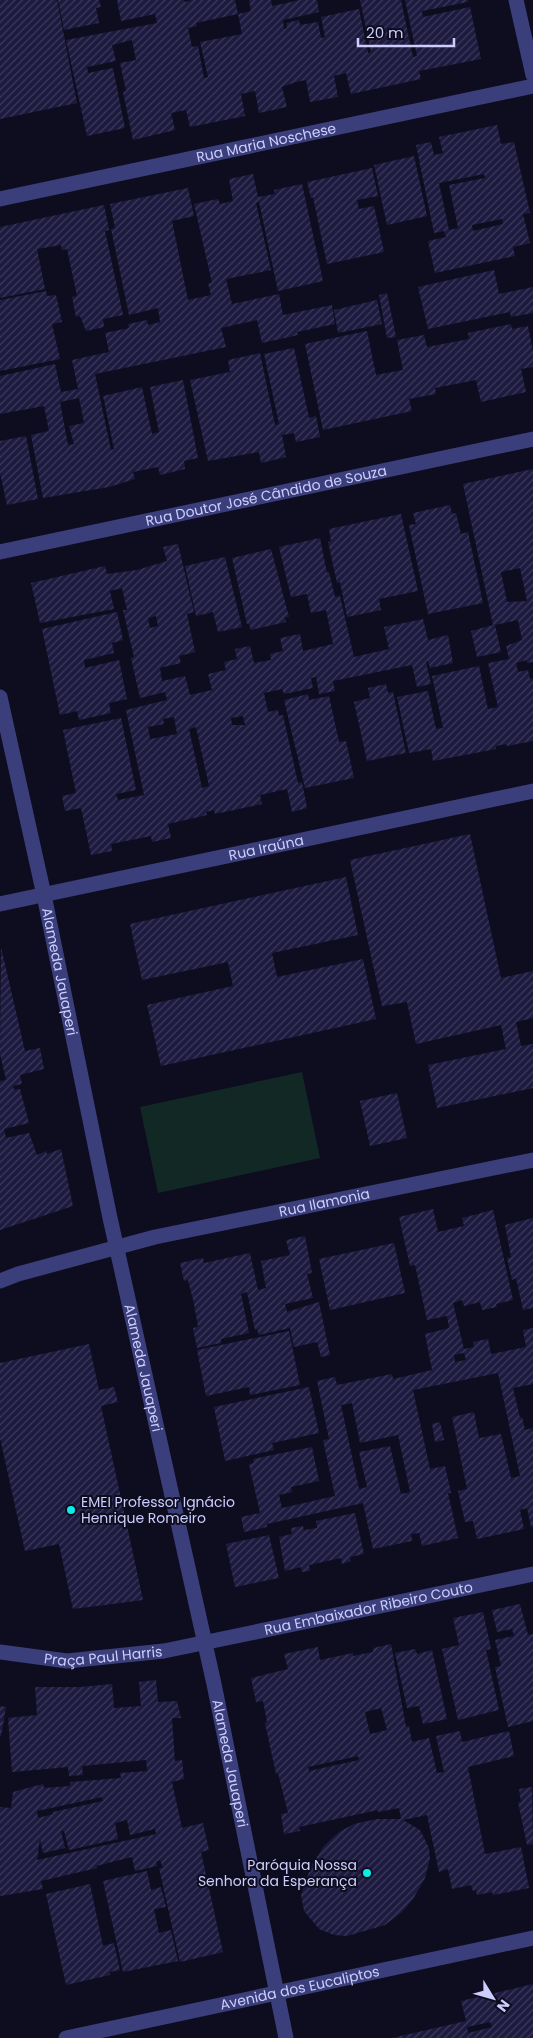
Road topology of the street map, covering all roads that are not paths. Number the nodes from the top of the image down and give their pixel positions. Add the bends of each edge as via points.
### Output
1 (516, 0) edge
2 (533, 75) edge
3 (533, 86) edge
4 (0, 199) edge
5 (533, 439) edge
6 (0, 552) edge
7 (0, 697) edge
8 (533, 791) edge
9 (44, 895) junction
10 (0, 904) edge
11 (533, 1160) edge
12 (116, 1248) junction
13 (0, 1281) edge
14 (533, 1574) edge
15 (204, 1643) junction
16 (0, 1652) edge
17 (533, 1938) edge
18 (277, 1993) junction
19 (66, 2038) edge
20 (286, 2038) edge

1 - 2 street
3 - 4 street, Rua Maria Noschese
5 - 6 street, Rua Doutor José Cândido de Souza
7 - 9 street, Alameda Jauaperi
8 - 9 street, Rua Iraúna
9 - 10 street, Rua Iraúna
9 - 12 street, Alameda Jauaperi
11 - 12 street, Rua Ilamonia via 155,1237
12 - 13 street
12 - 15 street, Alameda Jauaperi
14 - 15 street, Rua Embaixador Ribeiro Couto
15 - 16 street, Praça Paul Harris via 67,1660
15 - 18 street, Alameda Jauaperi
17 - 18 street, Avenida dos Eucaliptos
18 - 19 street, Avenida dos Eucaliptos
18 - 20 street, Alameda Jauaperi

